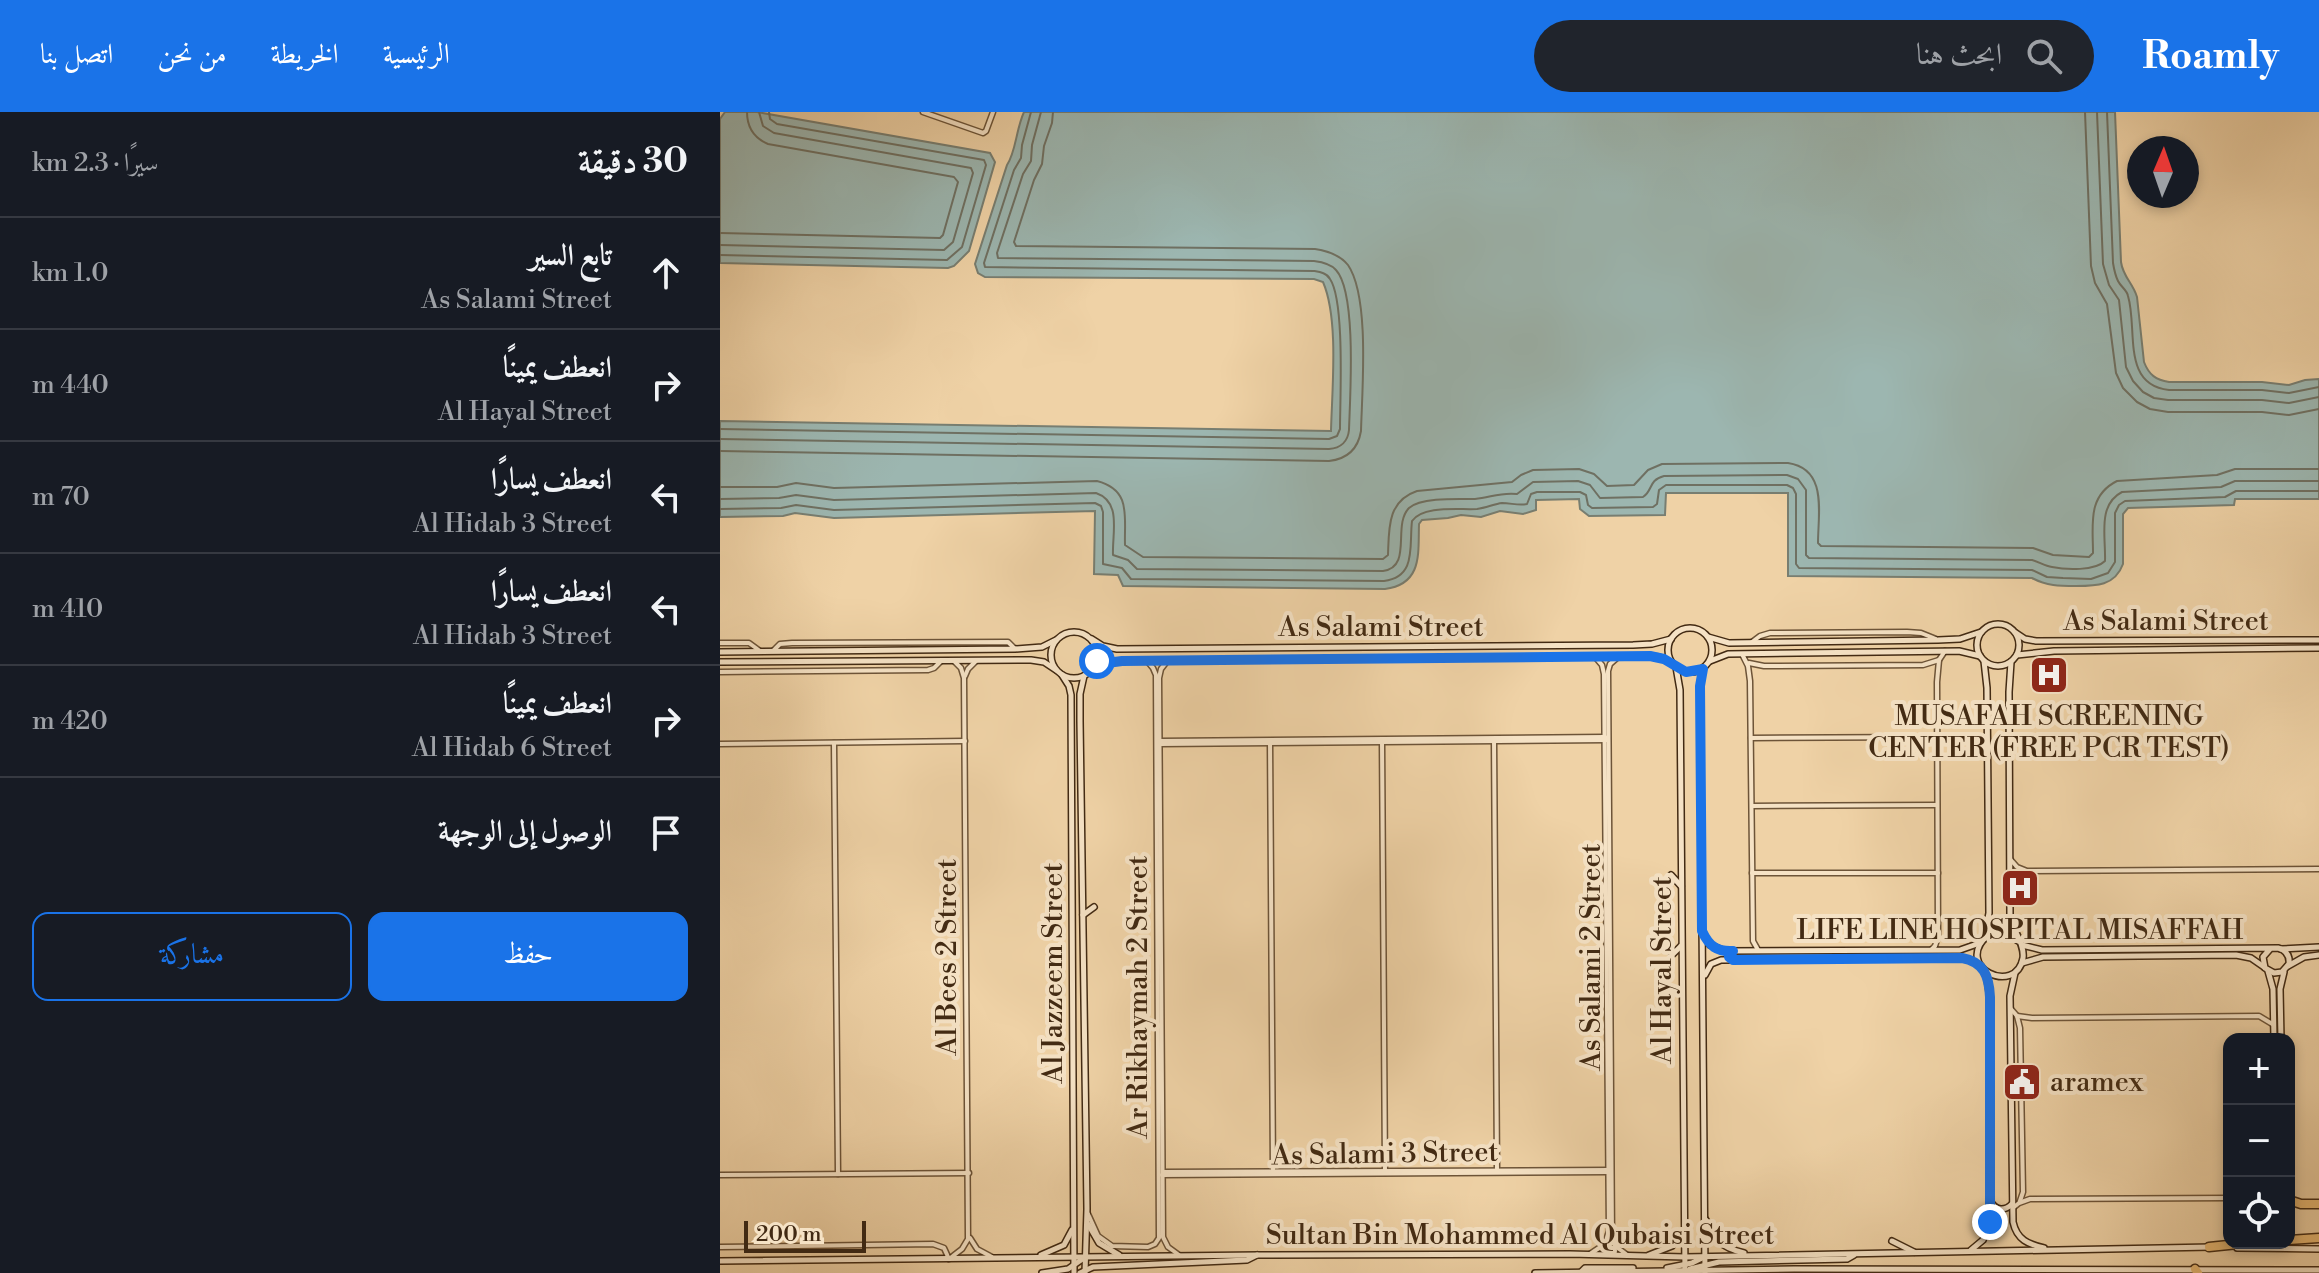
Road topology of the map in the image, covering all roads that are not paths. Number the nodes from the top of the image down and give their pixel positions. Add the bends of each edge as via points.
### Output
1 (923, 112) edge
2 (993, 112) edge
3 (1981, 632) junction
4 (2016, 633) junction
5 (1708, 637) junction
6 (1092, 639) junction
7 (1671, 639) junction
8 (1056, 640) junction
9 (2319, 640) edge
10 (720, 643) edge
11 (2319, 648) edge
12 (760, 651) junction
13 (1945, 651) junction
14 (720, 652) edge
15 (1742, 654) junction
16 (2017, 655) junction
17 (1595, 656) junction
18 (1619, 656) junction
19 (1982, 658) junction
20 (1146, 660) junction
21 (1168, 660) junction
22 (1939, 660) junction
23 (941, 661) junction
24 (954, 661) junction
25 (978, 661) junction
26 (1710, 661) junction
27 (720, 662) edge
28 (1747, 662) junction
29 (2011, 662) junction
30 (1923, 665) junction
31 (1674, 666) junction
32 (1764, 666) junction
33 (1094, 668) junction
34 (1703, 669) junction
35 (1056, 670) junction
36 (720, 672) edge
37 (1062, 675) junction
38 (1084, 676) junction
39 (964, 678) junction
40 (1750, 681) junction
41 (1937, 682) junction
42 (1937, 737) junction
43 (1751, 738) junction
44 (1606, 739) junction
45 (1494, 740) junction
46 (965, 741) junction
47 (1382, 741) junction
48 (1158, 742) junction
49 (1270, 742) junction
50 (834, 743) junction
51 (720, 744) edge
52 (1937, 805) junction
53 (1752, 806) junction
54 (2010, 859) junction
55 (2319, 869) edge
56 (2027, 871) junction
57 (1752, 873) junction
58 (1938, 873) junction
59 (1671, 875) dead end
60 (2009, 883) junction
61 (1681, 886) junction
62 (1094, 907) dead end
63 (1160, 910) junction
64 (1083, 916) junction
65 (1702, 931) junction
66 (1938, 937) junction
67 (1753, 941) junction
68 (1982, 941) junction
69 (2020, 943) junction
70 (1681, 946) junction
71 (2319, 947) edge
72 (2270, 949) junction
73 (2281, 949) junction
74 (1931, 950) junction
75 (1947, 950) junction
76 (1733, 951) junction
77 (1746, 951) junction
78 (1759, 951) junction
79 (1672, 955) dead end
80 (2319, 955) edge
81 (1733, 960) junction
82 (2021, 963) junction
83 (2286, 968) junction
84 (1983, 969) junction
85 (2266, 969) junction
86 (2015, 971) junction
87 (1703, 980) junction
88 (2273, 1003) junction
89 (2010, 1007) junction
90 (2017, 1016) junction
91 (2259, 1016) junction
92 (2032, 1018) junction
93 (2274, 1025) junction
94 (2020, 1028) junction
95 (2274, 1033) edge
96 (2281, 1033) edge
97 (1610, 1170) junction
98 (1497, 1171) junction
99 (1385, 1172) junction
100 (969, 1173) junction
101 (1273, 1173) junction
102 (838, 1174) junction
103 (1161, 1174) junction
104 (720, 1175) edge
105 (2023, 1190) junction
106 (2223, 1198) edge
107 (2030, 1199) junction
108 (1990, 1201) junction
109 (2295, 1203) edge
110 (2015, 1204) junction
111 (2319, 1204) edge
112 (1087, 1209) junction
113 (1705, 1217) junction
114 (1086, 1221) junction
115 (1074, 1226) junction
116 (1684, 1227) junction
117 (969, 1235) junction
118 (2319, 1238) edge
119 (2295, 1240) edge
120 (1892, 1241) dead end
121 (2223, 1246) edge
122 (720, 1247) edge
123 (2209, 1247) junction
124 (2319, 1249) edge
125 (1967, 1251) junction
126 (2053, 1251) junction
127 (1915, 1252) junction
128 (1589, 1254) junction
129 (1856, 1254) junction
130 (1179, 1255) junction
131 (1258, 1255) junction
132 (1628, 1255) junction
133 (1646, 1256) junction
134 (1705, 1256) junction
135 (1752, 1256) junction
136 (1074, 1257) junction
137 (1085, 1257) junction
138 (1124, 1257) junction
139 (1685, 1257) junction
140 (994, 1258) junction
141 (1034, 1258) junction
142 (949, 1259) junction
143 (720, 1261) edge
144 (1685, 1269) edge
145 (1705, 1269) edge
146 (1742, 1270) junction
147 (1901, 1270) junction
148 (2319, 1270) edge
149 (1079, 1271) edge
150 (1797, 1271) edge
151 (1968, 1271) edge
152 (2041, 1271) edge
153 (2097, 1271) edge
154 (2196, 1271) edge
155 (1580, 1272) edge
156 (1651, 1272) edge
157 (1042, 1273) edge
158 (1535, 1273) edge
159 (1735, 1273) edge
160 (1892, 1273) edge

1 - 2 street via 983,133
3 - 4 street via 2002,623
3 - 5 street via 1938,640 1729,643
3 - 19 street via 1977,644
4 - 9 street, As Salami Street via 2036,641
4 - 16 street
5 - 7 street via 1689,628
5 - 26 street
6 - 7 street, As Salami Street via 1127,649 1633,645
6 - 8 street via 1076,632
6 - 33 street via 1098,654
7 - 31 street via 1668,649
8 - 12 street via 1015,649
8 - 35 street via 1051,655
10 - 12 street via 749,643
11 - 16 street, As Salami Street
12 - 14 street
13 - 15 street
13 - 19 street
13 - 22 street
15 - 26 street
15 - 28 street
16 - 29 street
17 - 18 street, As Salami Street
17 - 21 street, As Salami Street
17 - 44 street, As Salami 2 Street via 1604,672
18 - 31 street, As Salami Street via 1655,656
18 - 44 street, As Salami 2 Street via 1608,671
19 - 29 street via 1995,666
19 - 68 street via 1987,688 1989,913
20 - 21 street, As Salami Street
20 - 33 street, As Salami Street
20 - 48 street via 1155,673
21 - 48 street, Ar Rikhaymah 2 Street via 1159,675
22 - 30 street
22 - 41 street
23 - 24 street
23 - 27 street
23 - 36 street via 928,670
24 - 25 street
24 - 39 street, Al Bees 2 Street
25 - 35 street via 1036,660
25 - 39 street
26 - 34 street
28 - 32 street
28 - 40 street
29 - 54 street
30 - 32 street
30 - 41 street
31 - 34 street via 1692,672
31 - 61 street, Al Hayal Street via 1680,690
32 - 40 street
33 - 38 street
34 - 65 street, Al Hayal Street
35 - 37 street
37 - 38 street
37 - 115 street, Al Jazzeem Street via 1071,695
38 - 64 street, Al Jazzeem Street
39 - 46 street, Al Bees 2 Street
40 - 43 street
41 - 42 street
42 - 43 street
42 - 52 street
43 - 53 street
44 - 45 street
44 - 97 street, As Salami 2 Street
44 - 97 street, As Salami 2 Street
45 - 47 street
45 - 98 street
46 - 50 street
46 - 100 street, Al Bees 2 Street
47 - 49 street
47 - 99 street
48 - 49 street
48 - 63 street, Ar Rikhaymah 2 Street
49 - 101 street
50 - 51 street
50 - 102 street
52 - 53 street
52 - 58 street
53 - 57 street
54 - 56 street
54 - 60 street
55 - 56 street
56 - 60 street
57 - 58 street
57 - 67 street
58 - 66 street
59 - 61 street
60 - 69 street via 2010,916
61 - 70 street, Al Hayal Street
62 - 64 street
63 - 103 street, Ar Rikhaymah 2 Street
63 - 103 street, Ar Rikhaymah 2 Street
64 - 112 street, Al Jazzeem Street
65 - 76 street via 1716,949
65 - 87 street, Al Hayal Street
66 - 74 street
66 - 75 street
67 - 77 street
67 - 78 street
68 - 69 street via 1999,932
68 - 75 street
68 - 84 street via 1978,952
69 - 72 street via 2042,950
69 - 82 street
70 - 79 street
70 - 116 street, Al Hayal Street
71 - 73 street
72 - 73 street
72 - 85 street via 2263,957
73 - 83 street via 2288,957
74 - 75 street
74 - 78 street
76 - 77 street
76 - 81 street
77 - 78 street
80 - 83 street
81 - 84 street via 1962,958
81 - 87 street via 1714,962
82 - 85 street via 2047,957 2236,955
82 - 86 street
83 - 85 street via 2274,973
83 - 96 street via 2280,989
84 - 86 street via 2000,977
84 - 108 street via 1990,997
85 - 88 street
86 - 89 street
87 - 113 street, Al Hayal Street
88 - 91 street
88 - 93 street
89 - 90 street
89 - 110 street
90 - 92 street
90 - 94 street
91 - 92 street
91 - 93 street
92 - 94 street
93 - 95 street
94 - 105 street
97 - 98 street, As Salami 3 Street
97 - 128 street, As Salami 2 Street via 1609,1235
97 - 132 street via 1613,1242
98 - 99 street, As Salami 3 Street
99 - 101 street, As Salami 3 Street
100 - 102 street
100 - 117 street, Al Bees 2 Street
101 - 103 street, As Salami 3 Street
102 - 104 street
103 - 112 street, Ar Rikhaymah 2 Street via 1159,1235 1153,1245 1109,1245 1096,1233
103 - 130 street, Ar Rikhaymah 2 Street via 1163,1240
105 - 107 street
105 - 110 street
106 - 107 street
107 - 110 street
108 - 110 street via 2001,1209
108 - 125 street via 1987,1234
109 - 111 highway
110 - 126 street via 2014,1226 2021,1239
112 - 114 street, Al Jazzeem Street
113 - 134 street, Al Hayal Street
113 - 135 street via 1717,1241
114 - 137 street, Al Jazzeem Street
114 - 138 street via 1099,1243
115 - 136 street, Al Jazzeem Street
115 - 141 street via 1064,1245
116 - 133 street via 1672,1246
116 - 139 street, Al Hayal Street
117 - 140 street via 977,1249
117 - 142 street
118 - 119 highway
120 - 127 street
121 - 123 highway
122 - 142 street via 933,1244 944,1248
123 - 124 street, Sultan Bin Mohammed Al Qubaisi Street
123 - 126 street, Sultan Bin Mohammed Al Qubaisi Street
125 - 126 street, Sultan Bin Mohammed Al Qubaisi Street
125 - 127 street, Sultan Bin Mohammed Al Qubaisi Street
127 - 129 street, Sultan Bin Mohammed Al Qubaisi Street
128 - 131 street, Sultan Bin Mohammed Al Qubaisi Street
128 - 132 street, Sultan Bin Mohammed Al Qubaisi Street
129 - 135 street, Sultan Bin Mohammed Al Qubaisi Street
129 - 145 street via 1847,1259 1719,1262
130 - 131 street, Sultan Bin Mohammed Al Qubaisi Street
130 - 138 street, Sultan Bin Mohammed Al Qubaisi Street
131 - 149 street via 1247,1260
132 - 133 street, Sultan Bin Mohammed Al Qubaisi Street
133 - 139 street, Sultan Bin Mohammed Al Qubaisi Street
134 - 135 street, Sultan Bin Mohammed Al Qubaisi Street
134 - 139 street, Sultan Bin Mohammed Al Qubaisi Street
134 - 144 street
134 - 145 street, Al Hayal Street
136 - 137 street, Sultan Bin Mohammed Al Qubaisi Street
136 - 141 street, Sultan Bin Mohammed Al Qubaisi Street
136 - 149 street, Al Jazzeem Street
137 - 138 street, Sultan Bin Mohammed Al Qubaisi Street
137 - 149 street, Al Jazzeem Street
137 - 149 street
139 - 144 street, Al Hayal Street
140 - 141 street, Sultan Bin Mohammed Al Qubaisi Street
140 - 142 street, Sultan Bin Mohammed Al Qubaisi Street
142 - 143 street, Sultan Bin Mohammed Al Qubaisi Street
144 - 145 street, Sultan Bin Mohammed Al Qubaisi Street
144 - 155 street
144 - 156 street, Sultan Bin Mohammed Al Qubaisi Street
145 - 146 street, Sultan Bin Mohammed Al Qubaisi Street
146 - 150 street, Sultan Bin Mohammed Al Qubaisi Street
146 - 159 street
147 - 150 street, Sultan Bin Mohammed Al Qubaisi Street
147 - 151 street, Sultan Bin Mohammed Al Qubaisi Street
147 - 160 street
148 - 154 street, Sultan Bin Mohammed Al Qubaisi Street
149 - 157 street
151 - 152 street, Sultan Bin Mohammed Al Qubaisi Street
152 - 153 street, Sultan Bin Mohammed Al Qubaisi Street
153 - 154 street, Sultan Bin Mohammed Al Qubaisi Street
155 - 156 street, Sultan Bin Mohammed Al Qubaisi Street
155 - 158 street, Sultan Bin Mohammed Al Qubaisi Street

